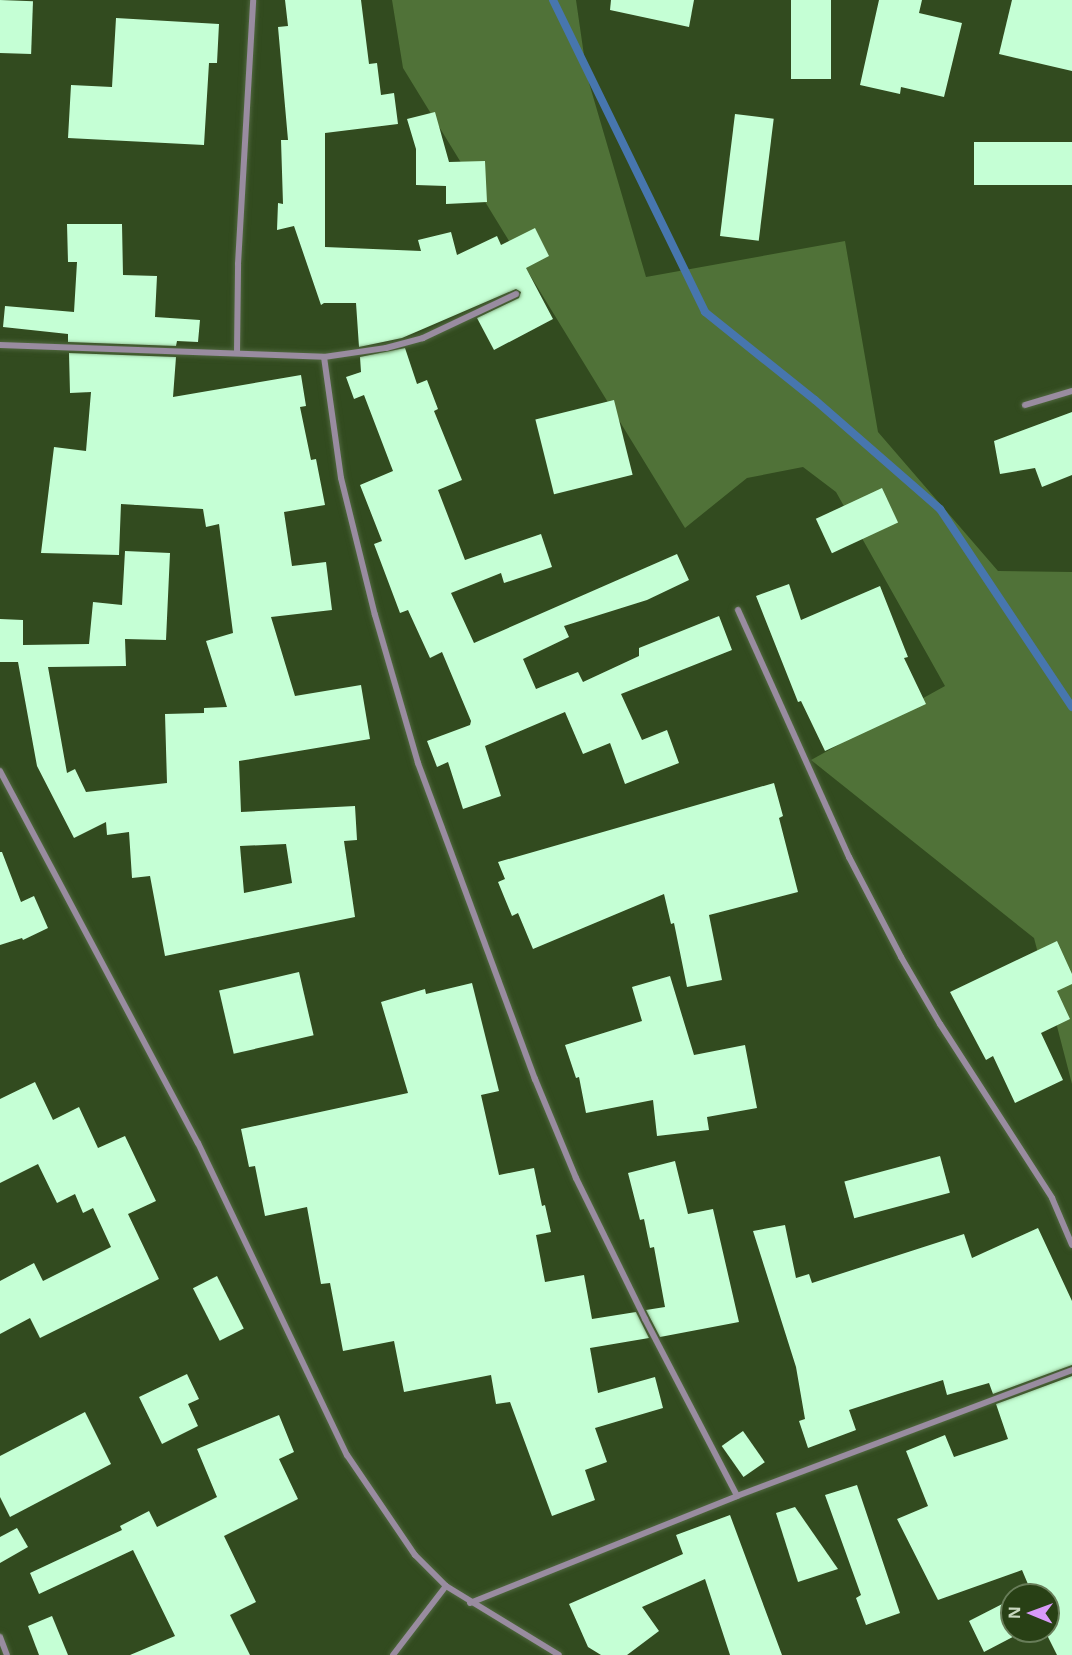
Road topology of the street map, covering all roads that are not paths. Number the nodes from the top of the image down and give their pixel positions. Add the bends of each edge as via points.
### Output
1 (253, 0) edge
2 (516, 294) dead end
3 (0, 345) edge
4 (237, 352) junction
5 (324, 357) junction
6 (1072, 391) edge
7 (1025, 405) dead end
8 (738, 610) dead end
9 (0, 771) edge
10 (1072, 1245) edge
11 (1072, 1370) edge
12 (737, 1496) junction
13 (446, 1586) junction
14 (470, 1604) junction
15 (0, 1637) edge
16 (7, 1655) edge
17 (393, 1655) edge
18 (559, 1655) edge

1 - 4 street
2 - 5 street via 423,338
3 - 4 street
4 - 5 street
5 - 12 street via 341,478 418,763 535,1079 576,1178
6 - 7 street
8 - 10 street via 849,857 901,957 939,1024 1052,1198
9 - 13 street via 198,1143 347,1455 415,1555
11 - 12 street
12 - 14 street
13 - 14 street
13 - 17 street
14 - 18 street
15 - 16 street

